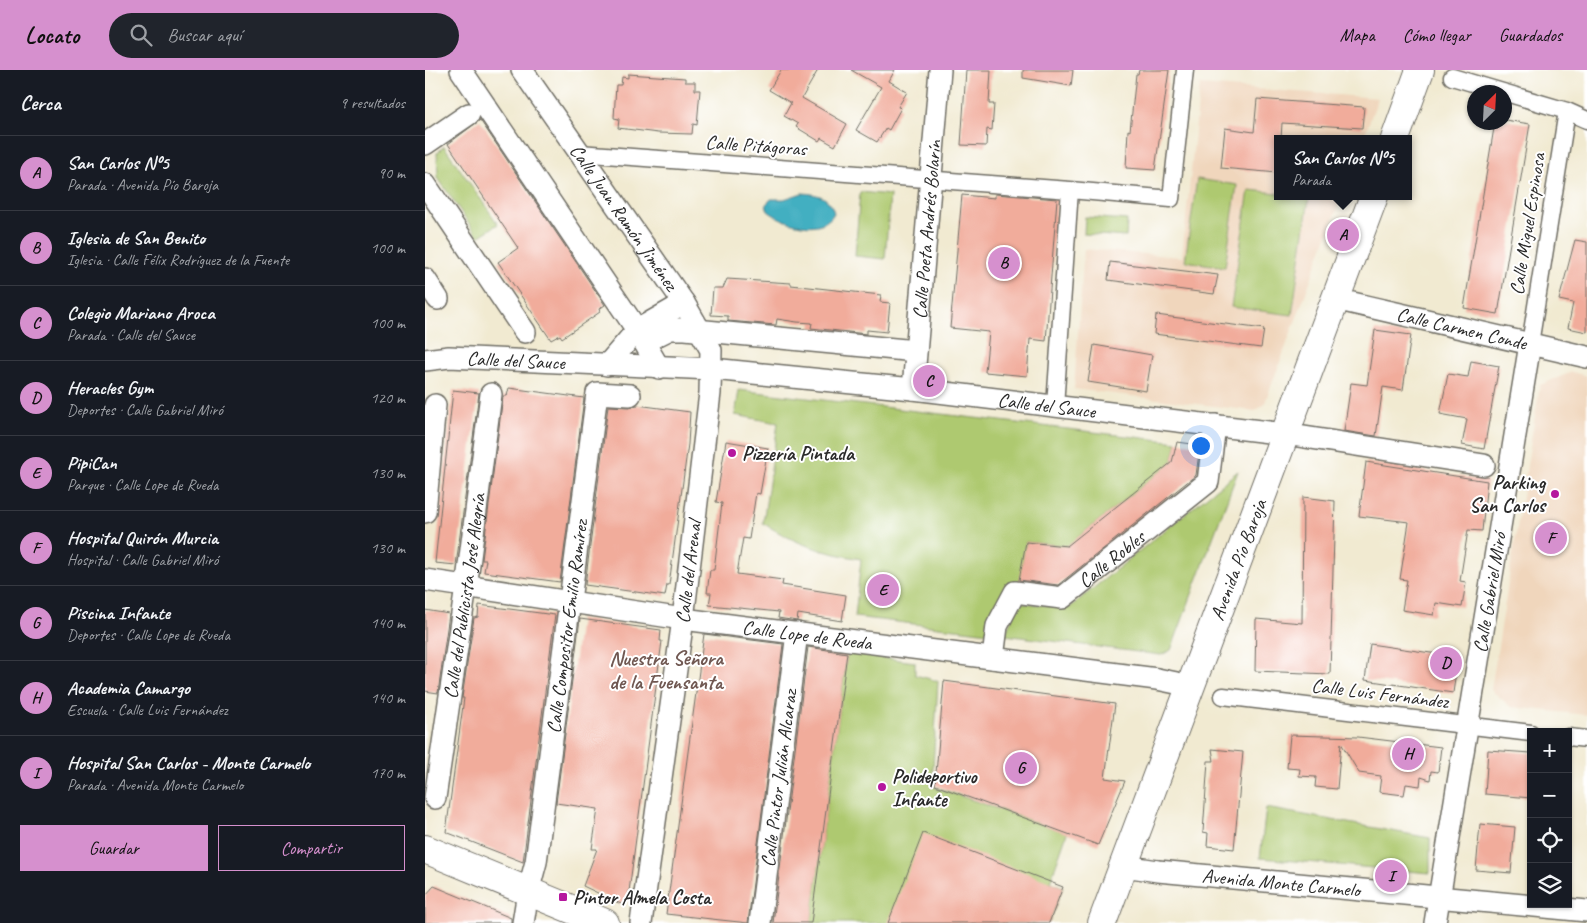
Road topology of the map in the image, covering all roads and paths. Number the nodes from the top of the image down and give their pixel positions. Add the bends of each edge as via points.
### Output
1 (461, 70) edge
2 (522, 70) edge
3 (940, 70) edge
4 (1185, 70) edge
5 (1420, 70) edge
6 (1452, 77) dead end
7 (1567, 110) junction
8 (469, 114) dead end
9 (1587, 120) edge
10 (1396, 135) edge
11 (425, 144) edge
12 (579, 153) junction
13 (931, 179) junction
14 (425, 184) edge
15 (1070, 190) junction
16 (1372, 200) edge
17 (425, 279) edge
18 (438, 299) dead end
19 (1335, 299) junction
20 (684, 303) junction
21 (701, 331) junction
22 (525, 332) dead end
23 (640, 336) junction
24 (1530, 344) junction
25 (916, 351) junction
26 (1587, 357) edge
27 (425, 360) edge
28 (607, 366) junction
29 (659, 368) junction
30 (712, 369) junction
31 (913, 389) junction
32 (491, 394) dead end
33 (631, 395) dead end
34 (435, 405) dead end
35 (1055, 406) junction
36 (1215, 425) junction
37 (1285, 434) junction
38 (1484, 465) dead end
39 (425, 512) edge
40 (425, 580) edge
41 (466, 586) junction
42 (570, 602) junction
43 (683, 619) junction
44 (797, 633) junction
45 (993, 658) junction
46 (1191, 686) junction
47 (1223, 696) dead end
48 (1467, 725) junction
49 (1527, 732) edge
50 (1572, 737) edge
51 (1587, 739) edge
52 (435, 798) dead end
53 (425, 849) edge
54 (1124, 866) junction
55 (528, 892) junction
56 (1438, 899) junction
57 (1587, 911) edge
58 (523, 923) edge
59 (605, 923) edge
60 (641, 923) edge
61 (760, 923) edge
62 (1102, 923) edge
63 (1435, 923) edge

1 - 23 street
2 - 12 street, Calle Juan Ramón Jiménez
3 - 13 street, Calle Poeta Andrés Bolarín
4 - 15 street, Calle Pitágoras via 1171,199
5 - 10 main road
6 - 7 street
7 - 9 street
7 - 24 street, Calle Miguel Espinosa
8 - 11 street
12 - 13 street, Calle Pitágoras
12 - 20 street, Calle Juan Ramón Jiménez
13 - 15 street, Calle Pitágoras
13 - 25 street, Calle Poeta Andrés Bolarín
14 - 22 street
15 - 35 street
16 - 19 main road, Avenida Pío Baroja
17 - 18 street
19 - 24 street, Calle Carmen Conde
19 - 37 main road, Avenida Pío Baroja
20 - 21 street, Calle Juan Ramón Jiménez
20 - 23 street
21 - 23 street via 670,329
21 - 25 street
21 - 30 street, Calle Juan Ramón Jiménez via 711,350
23 - 28 street
23 - 29 street
24 - 26 street, Calle Carmen Conde
24 - 48 street, Calle Gabriel Miró
25 - 31 street, Calle Poeta Andrés Bolarín
27 - 28 street, Calle del Sauce via 449,357
28 - 29 street, Calle del Sauce
29 - 30 street, Calle del Sauce
30 - 31 street, Calle del Sauce
30 - 43 street, Calle del Arenal
31 - 35 street, Calle del Sauce
32 - 41 street, Calle del Publicista José Alegría
33 - 42 street, Calle Compositor Emilio Ramírez via 597,393
34 - 39 street
35 - 36 street, Calle del Sauce
36 - 37 street, Calle del Sauce
36 - 45 street, Calle Robles via 1208,482 1063,598 1015,592 997,626
37 - 38 street, Calle del Sauce
37 - 46 main road, Avenida Pío Baroja
40 - 41 street, Calle Lope de Rueda
41 - 42 street, Calle Lope de Rueda
41 - 52 street, Calle del Publicista José Alegría
42 - 43 street, Calle Lope de Rueda
42 - 55 street, Calle Compositor Emilio Ramírez via 536,862
43 - 44 street, Calle Lope de Rueda
43 - 60 street, Calle del Arenal
44 - 45 street, Calle Lope de Rueda
44 - 61 street, Calle Pintor Julián Alcaraz
45 - 46 street, Calle Lope de Rueda via 1157,678
46 - 54 main road, Avenida Pío Baroja
47 - 48 street, Calle Luis Fernández
48 - 49 street, Calle Luis Fernández
48 - 56 street, Calle Gabriel Miró
50 - 51 street
53 - 55 main road
54 - 56 street, Avenida Monte Carmelo
54 - 62 main road, Avenida Pío Baroja
55 - 58 street, Calle Compositor Emilio Ramírez
55 - 59 main road
56 - 57 street, Avenida Monte Carmelo
56 - 63 street, Calle Gabriel Miró

